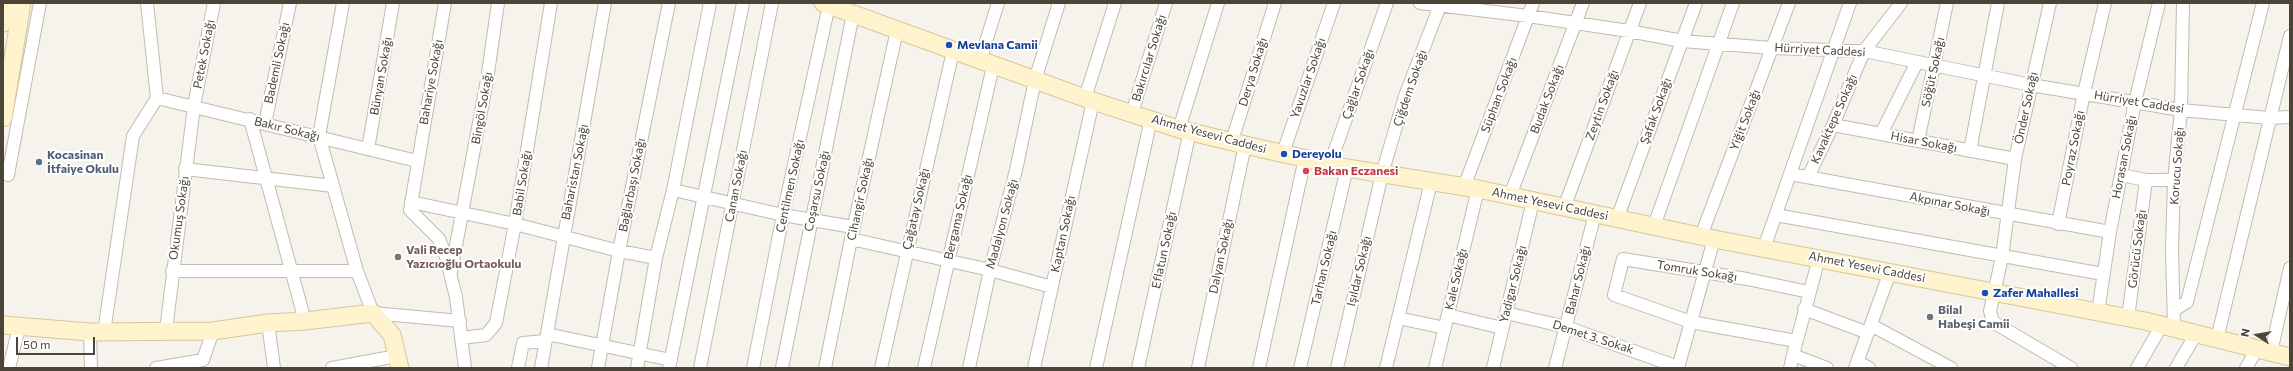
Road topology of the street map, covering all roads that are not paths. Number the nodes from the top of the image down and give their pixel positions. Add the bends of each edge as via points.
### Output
1 (6, 3) edge
2 (22, 3) edge
3 (40, 3) edge
4 (147, 3) edge
5 (214, 3) edge
6 (290, 3) edge
7 (342, 3) edge
8 (393, 3) edge
9 (445, 3) edge
10 (498, 3) edge
11 (551, 3) edge
12 (605, 3) edge
13 (669, 3) edge
14 (710, 3) edge
15 (743, 3) edge
16 (772, 3) edge
17 (998, 3) edge
18 (1059, 3) edge
19 (1115, 3) edge
20 (1166, 3) edge
21 (1218, 3) edge
22 (1275, 3) edge
23 (1334, 3) edge
24 (1386, 3) edge
25 (1420, 3) edge
26 (1440, 3) edge
27 (1533, 3) edge
28 (1583, 3) edge
29 (1640, 3) edge
30 (1696, 3) edge
31 (1734, 3) edge
32 (1789, 3) edge
33 (1850, 3) edge
34 (1901, 3) edge
35 (1947, 3) edge
36 (1998, 3) edge
37 (2050, 3) edge
38 (2105, 3) edge
39 (2159, 3) edge
40 (2183, 3) edge
41 (2263, 3) edge
42 (826, 4) edge
43 (853, 14) junction
44 (1528, 16) junction
45 (3, 23) edge
46 (1576, 24) junction
47 (897, 30) junction
48 (1629, 31) junction
49 (2290, 36) edge
50 (1682, 41) junction
51 (1720, 44) junction
52 (1772, 48) junction
53 (1835, 50) junction
54 (953, 51) junction
55 (1864, 51) junction
56 (1917, 62) junction
57 (987, 64) junction
58 (1934, 65) junction
59 (1983, 74) junction
60 (1035, 80) junction
61 (2031, 85) junction
62 (2084, 94) junction
63 (157, 98) junction
64 (1089, 99) junction
65 (2135, 102) junction
66 (194, 106) junction
67 (2181, 110) junction
68 (1132, 113) junction
69 (2236, 114) junction
70 (2290, 117) edge
71 (3, 118) edge
72 (2269, 118) junction
73 (250, 119) junction
74 (1151, 119) junction
75 (265, 123) junction
76 (1833, 125) junction
77 (1185, 130) junction
78 (1881, 134) junction
79 (319, 136) junction
80 (1918, 141) junction
81 (1238, 143) junction
82 (368, 149) junction
83 (1970, 150) junction
84 (1283, 154) junction
85 (1305, 158) junction
86 (2015, 159) junction
87 (417, 161) junction
88 (1330, 164) junction
89 (1347, 168) junction
90 (185, 169) junction
91 (1382, 174) junction
92 (1790, 174) junction
93 (8, 175) dead end
94 (2121, 176) junction
95 (265, 177) junction
96 (1808, 177) junction
97 (2146, 180) junction
98 (2174, 180) junction
99 (1431, 182) junction
100 (333, 186) junction
101 (1471, 188) junction
102 (673, 190) junction
103 (1510, 196) junction
104 (704, 198) junction
105 (1533, 201) junction
106 (411, 202) junction
107 (733, 204) junction
108 (1564, 208) junction
109 (463, 213) junction
110 (1595, 214) junction
111 (2008, 214) junction
112 (783, 215) junction
113 (1776, 215) junction
114 (1617, 219) junction
115 (811, 221) junction
116 (516, 224) junction
117 (2058, 224) junction
118 (1654, 226) junction
119 (2110, 232) junction
120 (852, 233) junction
121 (562, 236) junction
122 (1708, 237) junction
123 (1764, 248) junction
124 (619, 251) junction
125 (906, 251) junction
126 (2002, 257) junction
127 (656, 258) junction
128 (1819, 258) junction
129 (948, 260) junction
130 (2290, 268) edge
131 (990, 270) junction
132 (172, 271) junction
133 (290, 271) junction
134 (357, 271) junction
135 (1704, 272) junction
136 (1890, 272) junction
137 (2103, 274) junction
138 (451, 275) junction
139 (1052, 287) junction
140 (1994, 291) junction
141 (1809, 292) junction
142 (1804, 309) junction
143 (2174, 310) junction
144 (2098, 312) junction
145 (373, 313) junction
146 (1506, 313) junction
147 (1448, 315) junction
148 (1398, 318) junction
149 (2128, 318) junction
150 (305, 321) junction
151 (460, 321) junction
152 (1691, 322) junction
153 (268, 323) junction
154 (11, 326) edge
155 (1566, 327) junction
156 (2168, 327) junction
157 (1445, 328) junction
158 (1502, 328) junction
159 (1870, 329) junction
160 (166, 330) junction
161 (213, 331) junction
162 (97, 332) junction
163 (2196, 334) junction
164 (462, 338) junction
165 (546, 338) junction
166 (2218, 339) junction
167 (1796, 341) junction
168 (602, 345) junction
169 (2264, 350) junction
170 (640, 354) junction
171 (1793, 355) junction
172 (2290, 357) edge
173 (398, 362) edge
174 (670, 364) edge
175 (1857, 365) edge
176 (1678, 367) edge
177 (9, 368) edge
178 (91, 368) edge
179 (156, 368) edge
180 (274, 368) edge
181 (332, 368) edge
182 (465, 368) edge
183 (518, 368) edge
184 (541, 368) edge
185 (598, 368) edge
186 (637, 368) edge
187 (700, 368) edge
188 (753, 368) edge
189 (782, 368) edge
190 (825, 368) edge
191 (881, 368) edge
192 (924, 368) edge
193 (969, 368) edge
194 (1034, 368) edge
195 (1096, 368) edge
196 (1138, 368) edge
197 (1198, 368) edge
198 (1259, 368) edge
199 (1300, 368) edge
200 (1337, 368) edge
201 (1386, 368) edge
202 (1435, 368) edge
203 (1492, 368) edge
204 (1555, 368) edge
205 (1790, 368) edge
206 (1827, 368) edge
207 (1869, 368) edge
208 (1951, 368) edge
209 (2071, 368) edge
210 (2137, 368) edge
211 (2176, 368) edge
212 (2246, 368) edge

1 - 45 street
2 - 71 street
3 - 93 street
4 - 63 street
5 - 66 street, Petek Sokağı
6 - 75 street, Bademli Sokağı
7 - 79 street
8 - 82 street, Bünyan Sokağı
9 - 87 street, Bahariye Sokağı
10 - 109 street, Bingöl Sokağı
11 - 116 street, Babil Sokağı
12 - 121 street, Baharistan Sokağı via 589,103
13 - 124 street, Bağlarbaşı Sokağı
14 - 102 street
15 - 104 street
16 - 107 street, Canan Sokağı
17 - 57 street, Bergama Sokağı
18 - 60 street, Madalyon Sokağı
19 - 64 street, Kaptan Sokağı
20 - 68 street, Bakırcılar Sokağı
21 - 77 street, Eflatun Sokağı
22 - 81 street, Derya Sokağı
23 - 84 street, Yavuzlar Sokağı
24 - 88 street, Çağlar Sokağı
25 - 26 street, Hürriyet Caddesi
26 - 44 street, Hürriyet Caddesi
26 - 91 street, Çiğdem Sokağı via 1405,96
27 - 44 street, Süphan Sokağı
28 - 46 street, Budak Sokağı
29 - 48 street, Zeytin Sokağı
30 - 50 street, Şafak Sokağı
31 - 51 street
32 - 52 street, Yiğit Sokağı
33 - 53 street
34 - 55 street, Kavaktepe Sokağı
35 - 58 street, Söğüt Sokağı
36 - 59 street
37 - 61 street, Önder Sokağı
38 - 62 street, Poyraz Sokağı
39 - 65 street, Horasan Sokağı
40 - 67 street, Korucu Sokağı
41 - 69 street
42 - 43 street, Ahmet Yesevi Caddesi
42 - 112 street, Centilmen Sokağı
43 - 47 street, Ahmet Yesevi Caddesi
43 - 115 street, Coşarsu Sokağı
44 - 46 street, Hürriyet Caddesi
44 - 101 street, Süphan Sokağı
46 - 48 street, Hürriyet Caddesi
46 - 103 street, Budak Sokağı
47 - 54 street, Ahmet Yesevi Caddesi
47 - 120 street, Cihangir Sokağı
48 - 50 street, Hürriyet Caddesi
48 - 108 street, Zeytin Sokağı
49 - 72 street
50 - 51 street, Hürriyet Caddesi
50 - 114 street, Şafak Sokağı
51 - 52 street, Hürriyet Caddesi
51 - 118 street
52 - 53 street, Hürriyet Caddesi
52 - 122 street, Yiğit Sokağı
53 - 55 street, Hürriyet Caddesi
53 - 92 street
54 - 57 street, Ahmet Yesevi Caddesi
54 - 125 street, Çağatay Sokağı
55 - 56 street, Hürriyet Caddesi
55 - 76 street, Kavaktepe Sokağı
56 - 58 street, Hürriyet Caddesi
56 - 78 street
57 - 60 street, Ahmet Yesevi Caddesi
57 - 129 street, Bergama Sokağı
58 - 59 street, Hürriyet Caddesi
58 - 80 street, Söğüt Sokağı
59 - 61 street, Hürriyet Caddesi
59 - 83 street
60 - 64 street, Ahmet Yesevi Caddesi
60 - 131 street, Madalyon Sokağı via 1016,170
61 - 62 street, Hürriyet Caddesi
61 - 86 street, Önder Sokağı
62 - 65 street, Hürriyet Caddesi
62 - 117 street, Poyraz Sokağı
63 - 66 street, Bakır Sokağı
63 - 162 street via 133,136
64 - 68 street, Ahmet Yesevi Caddesi
64 - 139 street, Kaptan Sokağı
65 - 67 street, Hürriyet Caddesi
65 - 94 street, Horasan Sokağı
66 - 73 street, Bakır Sokağı
66 - 90 street, Okumuş Sokağı
67 - 69 street, Hürriyet Caddesi
67 - 98 street, Korucu Sokağı
68 - 74 street, Ahmet Yesevi Caddesi
69 - 72 street, Hürriyet Caddesi
69 - 143 street via 2187,302
70 - 72 street, Hürriyet Caddesi
72 - 166 street
73 - 75 street, Bakır Sokağı
73 - 95 street
74 - 77 street, Ahmet Yesevi Caddesi
74 - 195 street
75 - 79 street, Bakır Sokağı
76 - 78 street, Hisar Sokağı
76 - 96 street, Kavaktepe Sokağı
77 - 81 street, Ahmet Yesevi Caddesi
77 - 196 street, Eflatun Sokağı
78 - 80 street, Hisar Sokağı
79 - 82 street, Bakır Sokağı
79 - 100 street
80 - 83 street, Hisar Sokağı
81 - 84 street, Ahmet Yesevi Caddesi
81 - 197 street, Dalyan Sokağı
82 - 87 street, Bakır Sokağı
83 - 86 street, Hisar Sokağı
84 - 85 street, Ahmet Yesevi Caddesi
85 - 88 street, Ahmet Yesevi Caddesi
85 - 198 street
86 - 111 street, Önder Sokağı
87 - 106 street, Bahariye Sokağı
88 - 89 street, Ahmet Yesevi Caddesi
89 - 91 street, Ahmet Yesevi Caddesi
89 - 199 street, Tarhan Sokağı
90 - 95 street
90 - 132 street, Okumuş Sokağı
91 - 99 street, Ahmet Yesevi Caddesi
91 - 200 street, Işıldar Sokağı
92 - 96 street, Akpınar Sokağı
92 - 113 street
94 - 97 street
94 - 119 street, Horasan Sokağı
95 - 100 street
95 - 133 street
96 - 111 street, Akpınar Sokağı
97 - 98 street
97 - 149 street, Görücü Sokağı
98 - 143 street, Korucu Sokağı
99 - 101 street, Ahmet Yesevi Caddesi
99 - 148 street
100 - 134 street
101 - 103 street, Ahmet Yesevi Caddesi
101 - 147 street, Kale Sokağı
102 - 104 street
102 - 127 street
103 - 105 street, Ahmet Yesevi Caddesi
104 - 107 street
104 - 174 street
105 - 108 street, Ahmet Yesevi Caddesi
105 - 146 street, Yadigar Sokağı
106 - 109 street
106 - 138 street via 410,210 439,239
107 - 112 street
107 - 187 street, Canan Sokağı
108 - 110 street, Ahmet Yesevi Caddesi
109 - 116 street
109 - 138 street, Bingöl Sokağı
110 - 114 street, Ahmet Yesevi Caddesi
110 - 155 street, Bahar Sokağı
111 - 117 street, Akpınar Sokağı
111 - 126 street, Önder Sokağı
112 - 115 street
112 - 188 street, Centilmen Sokağı
113 - 123 street
113 - 126 street
114 - 118 street, Ahmet Yesevi Caddesi
115 - 120 street
115 - 189 street, Coşarsu Sokağı
116 - 121 street
116 - 164 street, Babil Sokağı via 496,323 486,336
117 - 119 street, Akpınar Sokağı
118 - 122 street, Ahmet Yesevi Caddesi
119 - 137 street, Horasan Sokağı
120 - 125 street
120 - 190 street, Cihangir Sokağı
121 - 124 street
121 - 165 street, Baharistan Sokağı
122 - 123 street, Ahmet Yesevi Caddesi
122 - 135 street, Yiğit Sokağı
123 - 128 street, Ahmet Yesevi Caddesi
124 - 127 street
124 - 168 street, Bağlarbaşı Sokağı
125 - 129 street
125 - 191 street, Çağatay Sokağı
126 - 137 street
126 - 140 street, Önder Sokağı
127 - 170 street
128 - 136 street, Ahmet Yesevi Caddesi
128 - 141 street
129 - 131 street
129 - 192 street, Bergama Sokağı
130 - 169 street
131 - 139 street
131 - 193 street, Madalyon Sokağı
132 - 133 street
132 - 160 street, Okumuş Sokağı
133 - 134 street
133 - 150 street
134 - 145 street
135 - 141 street, Tomruk Sokağı
135 - 152 street, Yiğit Sokağı
135 - 152 street, Tomruk Sokağı via 1623,259 1614,295
136 - 140 street, Ahmet Yesevi Caddesi
136 - 159 street
137 - 144 street, Horasan Sokağı
138 - 151 street
139 - 194 street, Kaptan Sokağı
140 - 144 street, Ahmet Yesevi Caddesi
140 - 209 street, Önder Sokağı via 1990,311 1994,322
141 - 142 street
142 - 159 street
142 - 167 street
143 - 156 street, Korucu Sokağı
144 - 149 street, Ahmet Yesevi Caddesi
145 - 150 street
145 - 151 street
145 - 173 street via 392,335
146 - 155 street, Demet 3. Sokak
146 - 158 street, Yadigar Sokağı
147 - 157 street, Kale Sokağı
147 - 158 street
148 - 157 street
148 - 201 street
149 - 156 street, Ahmet Yesevi Caddesi
150 - 153 street
151 - 164 street
152 - 167 street
152 - 176 street, Yiğit Sokağı
153 - 161 street
153 - 180 street
154 - 162 street
154 - 177 street
155 - 176 street, Demet 3. Sokak
155 - 204 street, Bahar Sokağı
156 - 163 street, Ahmet Yesevi Caddesi
156 - 210 street
157 - 202 street, Kale Sokağı
158 - 203 street, Yadigar Sokağı
159 - 175 street
159 - 208 street
160 - 161 street
160 - 162 street
161 - 179 street via 203,360
162 - 178 street
163 - 166 street, Ahmet Yesevi Caddesi
163 - 211 street
164 - 182 street
165 - 168 street
165 - 183 street via 523,343
165 - 184 street, Baharistan Sokağı
166 - 169 street, Ahmet Yesevi Caddesi
167 - 171 street
168 - 170 street
168 - 185 street, Bağlarbaşı Sokağı
169 - 172 street, Ahmet Yesevi Caddesi
169 - 212 street
170 - 174 street
170 - 186 street
171 - 205 street
171 - 206 street
173 - 181 street
175 - 207 street

